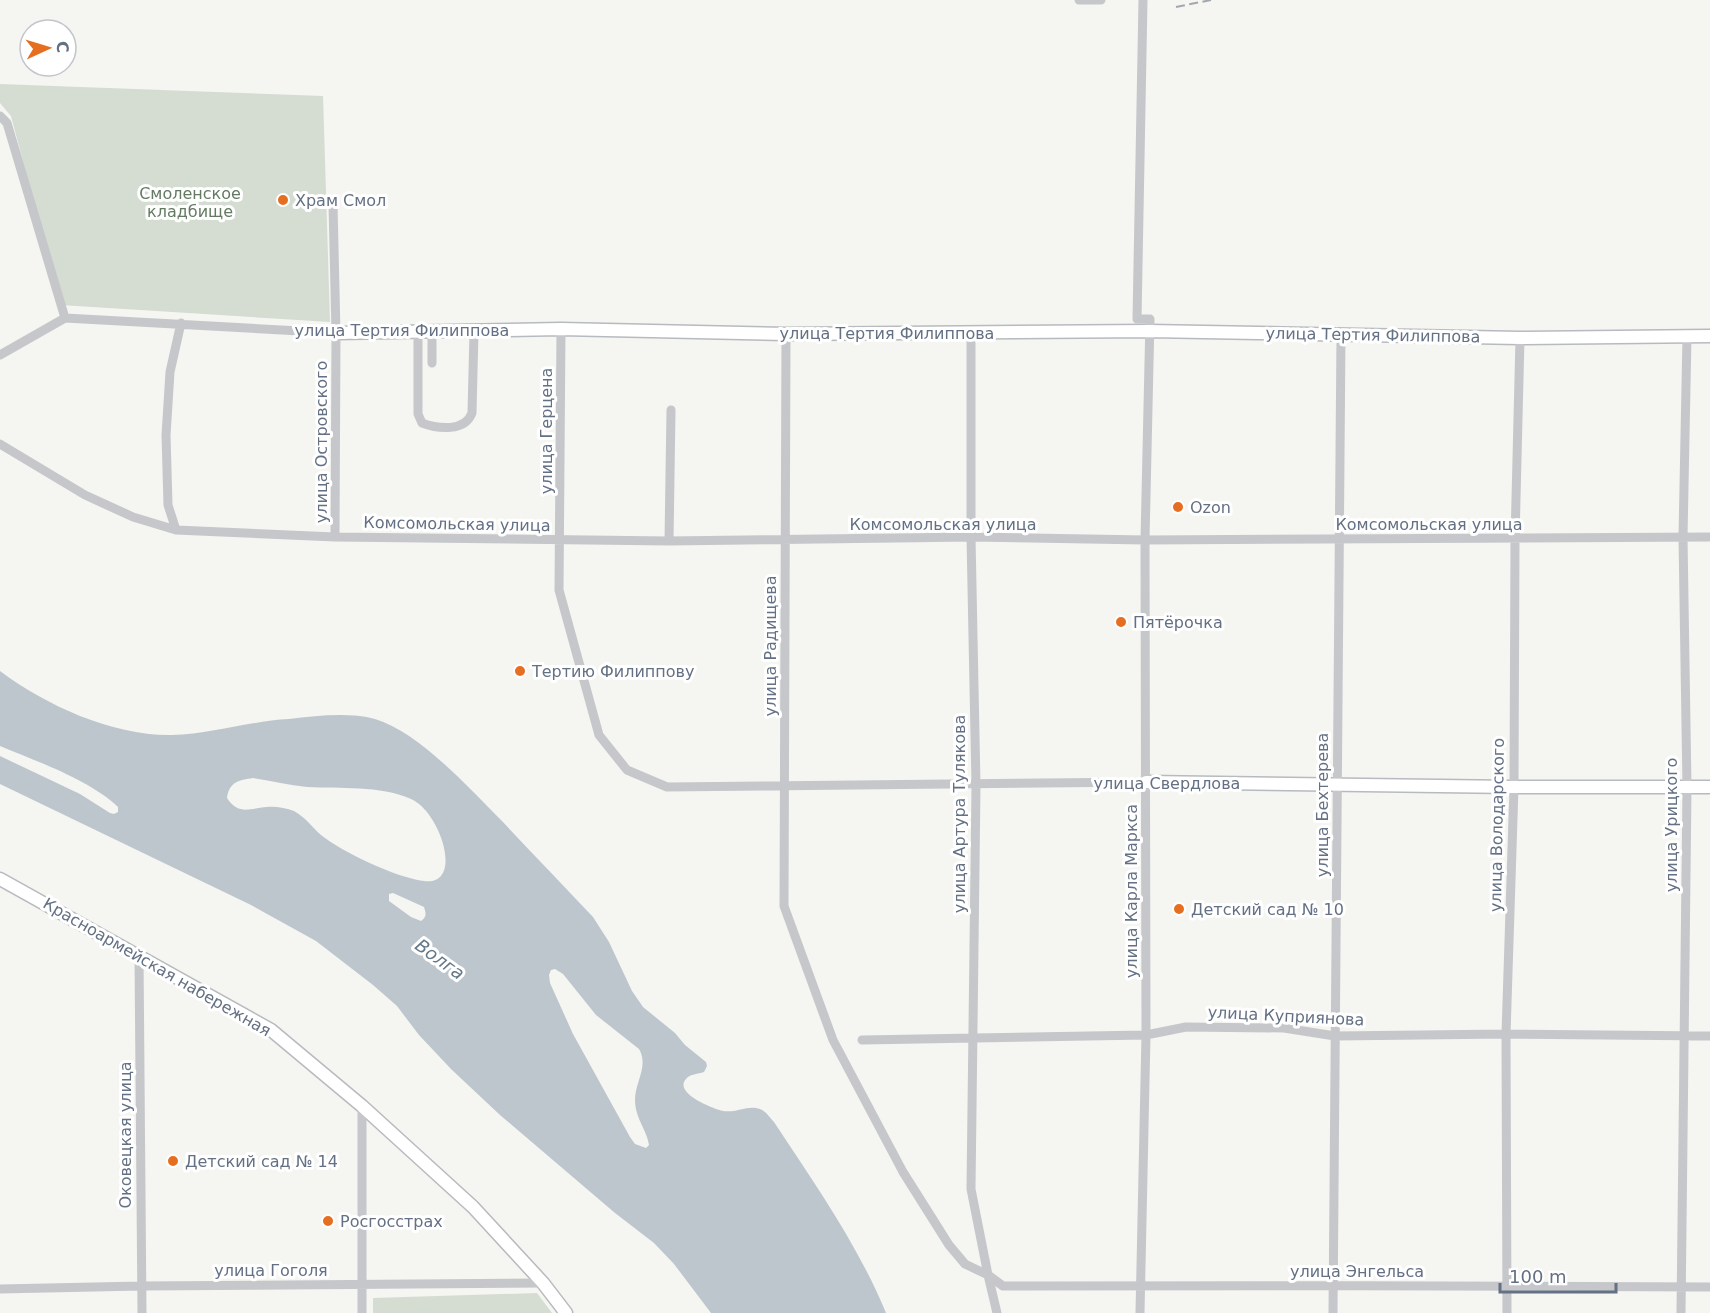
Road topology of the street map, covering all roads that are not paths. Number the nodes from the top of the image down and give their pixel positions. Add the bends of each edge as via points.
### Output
1 (1079, 0) edge
2 (1101, 0) edge
3 (1143, 0) edge
4 (0, 116) edge
5 (333, 204) dead end
6 (65, 318) junction
7 (181, 323) junction
8 (1149, 328) junction
9 (561, 329) junction
10 (474, 331) junction
11 (418, 332) junction
12 (432, 332) junction
13 (971, 332) junction
14 (336, 333) junction
15 (786, 334) junction
16 (1341, 334) junction
17 (1687, 336) junction
18 (1710, 336) edge
19 (1520, 338) junction
20 (0, 355) edge
21 (432, 363) dead end
22 (671, 410) dead end
23 (0, 444) edge
24 (176, 530) junction
25 (335, 537) junction
26 (971, 537) junction
27 (1683, 537) junction
28 (1710, 537) edge
29 (1515, 539) junction
30 (561, 540) junction
31 (785, 540) junction
32 (1145, 540) junction
33 (1340, 540) junction
34 (669, 541) junction
35 (627, 770) joint
36 (1146, 782) junction
37 (785, 785) junction
38 (976, 785) junction
39 (1337, 785) junction
40 (1687, 787) junction
41 (1710, 787) edge
42 (1514, 788) junction
43 (0, 879) edge
44 (139, 956) junction
45 (1506, 1034) junction
46 (1146, 1035) junction
47 (1335, 1036) junction
48 (1684, 1036) junction
49 (1710, 1036) edge
50 (972, 1038) junction
51 (862, 1040) dead end
52 (362, 1106) junction
53 (988, 1275) junction
54 (543, 1283) junction
55 (362, 1285) junction
56 (1333, 1285) junction
57 (141, 1286) junction
58 (1140, 1286) junction
59 (1507, 1287) junction
60 (1680, 1287) junction
61 (1710, 1287) edge
62 (0, 1289) edge
63 (142, 1313) edge
64 (362, 1313) edge
65 (566, 1313) edge
66 (998, 1313) edge
67 (1140, 1313) edge
68 (1333, 1313) edge
69 (1507, 1313) edge
70 (1681, 1313) edge

1 - 2 street
3 - 8 street via 1137,320 1149,319
4 - 6 street via 7,123
5 - 14 street, улица Островского
6 - 7 street, улица Тертия Филиппова
6 - 20 street
7 - 14 street, улица Тертия Филиппова
7 - 24 street via 170,372 166,435 168,505
8 - 13 street, улица Тертия Филиппова
8 - 16 street, улица Тертия Филиппова
8 - 32 street, улица Карла Маркса
9 - 10 street, улица Тертия Филиппова
9 - 15 street, улица Тертия Филиппова
9 - 30 street, улица Герцена
10 - 11 street via 474,403 470,420 461,426 422,423 418,414
10 - 12 street, улица Тертия Филиппова
11 - 12 street, улица Тертия Филиппова
11 - 14 street, улица Тертия Филиппова
12 - 21 street
13 - 15 street, улица Тертия Филиппова
13 - 26 street, улица Артура Тулякова
14 - 25 street, улица Островского
15 - 31 street, улица Радищева
16 - 19 street, улица Тертия Филиппова
16 - 33 street, улица Бехтерева
17 - 18 street, улица Тертия Филиппова
17 - 19 street, улица Тертия Филиппова
17 - 27 street, улица Урицкого
19 - 29 street, улица Володарского
22 - 34 street
23 - 24 street, Комсомольская улица via 85,495 133,517
24 - 25 street, Комсомольская улица
25 - 30 street, Комсомольская улица
26 - 31 street, Комсомольская улица
26 - 32 street, Комсомольская улица
26 - 38 street, улица Артура Тулякова
27 - 28 street, Комсомольская улица
27 - 29 street, Комсомольская улица
27 - 40 street, улица Урицкого
29 - 33 street, Комсомольская улица
29 - 42 street, улица Володарского
30 - 34 street, Комсомольская улица
30 - 35 street, улица Герцена via 560,590 598,735
31 - 34 street, Комсомольская улица
31 - 37 street, улица Радищева
32 - 33 street, Комсомольская улица
32 - 36 street, улица Карла Маркса
33 - 39 street, улица Бехтерева
35 - 37 street, улица Свердлова via 667,787
36 - 38 street, улица Свердлова
36 - 39 street, улица Свердлова
36 - 46 street, улица Карла Маркса
37 - 38 street, улица Свердлова
37 - 53 street, улица Радищева via 784,906 833,1040 903,1172 949,1245 964,1264
38 - 50 street, улица Артура Тулякова
39 - 42 street, улица Свердлова
39 - 47 street, улица Бехтерева
40 - 41 street, улица Свердлова
40 - 42 street, улица Свердлова
40 - 48 street, улица Урицкого
42 - 45 street, улица Володарского
43 - 44 street, Красноармейская набережная
44 - 52 street, Красноармейская набережная via 271,1030
44 - 57 street, Оковецкая улица
45 - 47 street, улица Куприянова
45 - 48 street, улица Куприянова
45 - 59 street, улица Володарского
46 - 47 street, улица Куприянова via 1186,1027 1284,1028
46 - 50 street, улица Куприянова
46 - 58 street, улица Карла Маркса
47 - 56 street, улица Бехтерева
48 - 49 street, улица Куприянова
48 - 60 street, улица Урицкого
50 - 51 street, улица Куприянова
50 - 53 street, улица Артура Тулякова via 971,1190
52 - 54 street, Красноармейская набережная via 473,1207
52 - 55 street
53 - 58 street, улица Энгельса via 1003,1286
53 - 66 street, улица Артура Тулякова
54 - 55 street, улица Гоголя
54 - 65 street, Красноармейская набережная
55 - 57 street, улица Гоголя
55 - 64 street
56 - 58 street, улица Энгельса
56 - 59 street, улица Энгельса
56 - 68 street, улица Бехтерева
57 - 62 street, улица Гоголя
57 - 63 street, Оковецкая улица
58 - 67 street, улица Карла Маркса
59 - 60 street, улица Энгельса
59 - 69 street, улица Володарского
60 - 61 street, улица Энгельса
60 - 70 street, улица Урицкого

